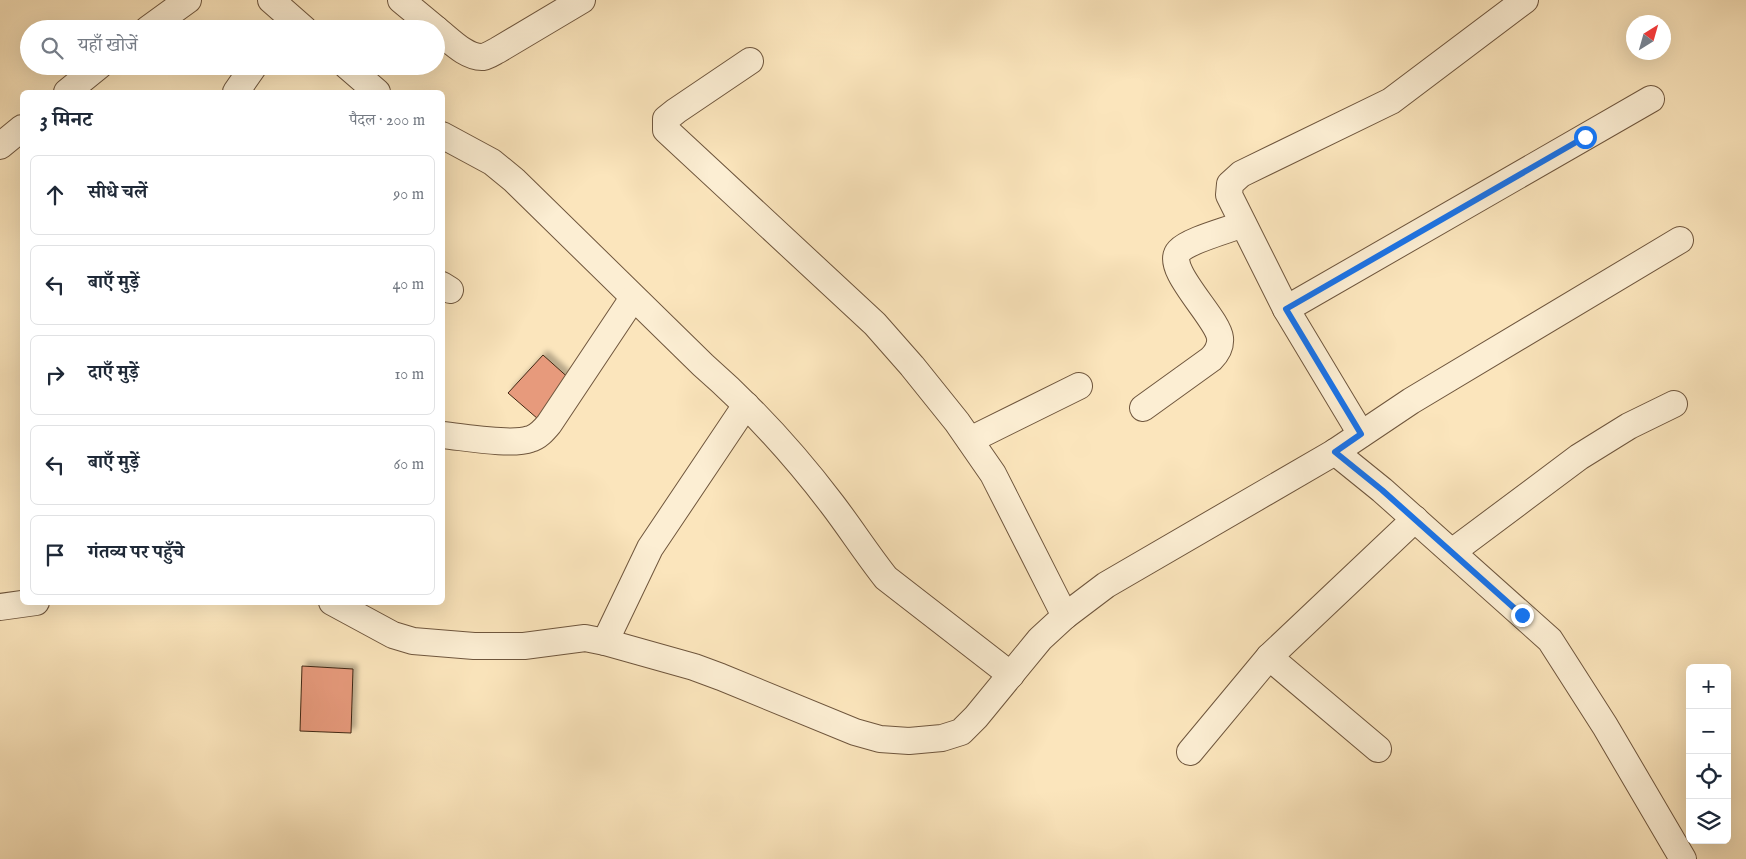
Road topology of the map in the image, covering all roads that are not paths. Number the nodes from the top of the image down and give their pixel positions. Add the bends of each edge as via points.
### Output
1 (188, 0) edge
2 (401, 0) edge
3 (582, 0) edge
4 (1525, 0) edge
5 (160, 20) edge
6 (425, 20) edge
7 (445, 36) edge
8 (750, 61) dead end
9 (88, 75) edge
10 (248, 75) edge
11 (357, 75) edge
12 (69, 90) edge
13 (237, 90) edge
14 (375, 90) edge
15 (1651, 99) dead end
16 (20, 130) edge
17 (445, 136) edge
18 (0, 146) edge
19 (1243, 224) junction
20 (1680, 240) dead end
21 (633, 298) junction
22 (1286, 309) junction
23 (1079, 386) dead end
24 (1674, 404) dead end
25 (746, 405) junction
26 (1143, 408) dead end
27 (1361, 434) junction
28 (445, 435) edge
29 (970, 440) junction
30 (1335, 452) junction
31 (1415, 519) junction
32 (1452, 552) junction
33 (20, 604) edge
34 (338, 605) edge
35 (0, 607) edge
36 (1064, 616) junction
37 (605, 642) junction
38 (1269, 657) junction
39 (1010, 674) junction
40 (1378, 749) dead end
41 (1190, 752) dead end
42 (1683, 859) edge

1 - 5 street
2 - 6 street
3 - 7 street via 484,57 470,54
4 - 19 street via 1391,100 1241,174 1230,184 1229,195
8 - 29 street via 676,110 666,119 666,130 875,324
9 - 12 street
10 - 13 street
11 - 14 street
15 - 22 street
16 - 18 street
17 - 21 street via 492,162 514,180
19 - 22 street
19 - 26 street via 1186,245 1178,252 1176,260 1184,281 1216,328 1220,338 1218,352
20 - 27 street
21 - 25 street
21 - 28 street via 541,432 530,439 508,441
22 - 27 street
23 - 29 street
24 - 32 street via 1579,457
25 - 37 street via 650,548
25 - 39 street via 817,485 886,578
27 - 30 street
29 - 36 street via 993,474
30 - 31 street
30 - 36 street via 1106,585
31 - 32 street
31 - 38 street
32 - 42 street via 1550,640
33 - 35 street
34 - 37 street via 393,635 414,640 474,646 524,646 586,638
36 - 39 street
37 - 39 street via 694,667 854,732 909,741 942,738 961,732
38 - 40 street
38 - 41 street

